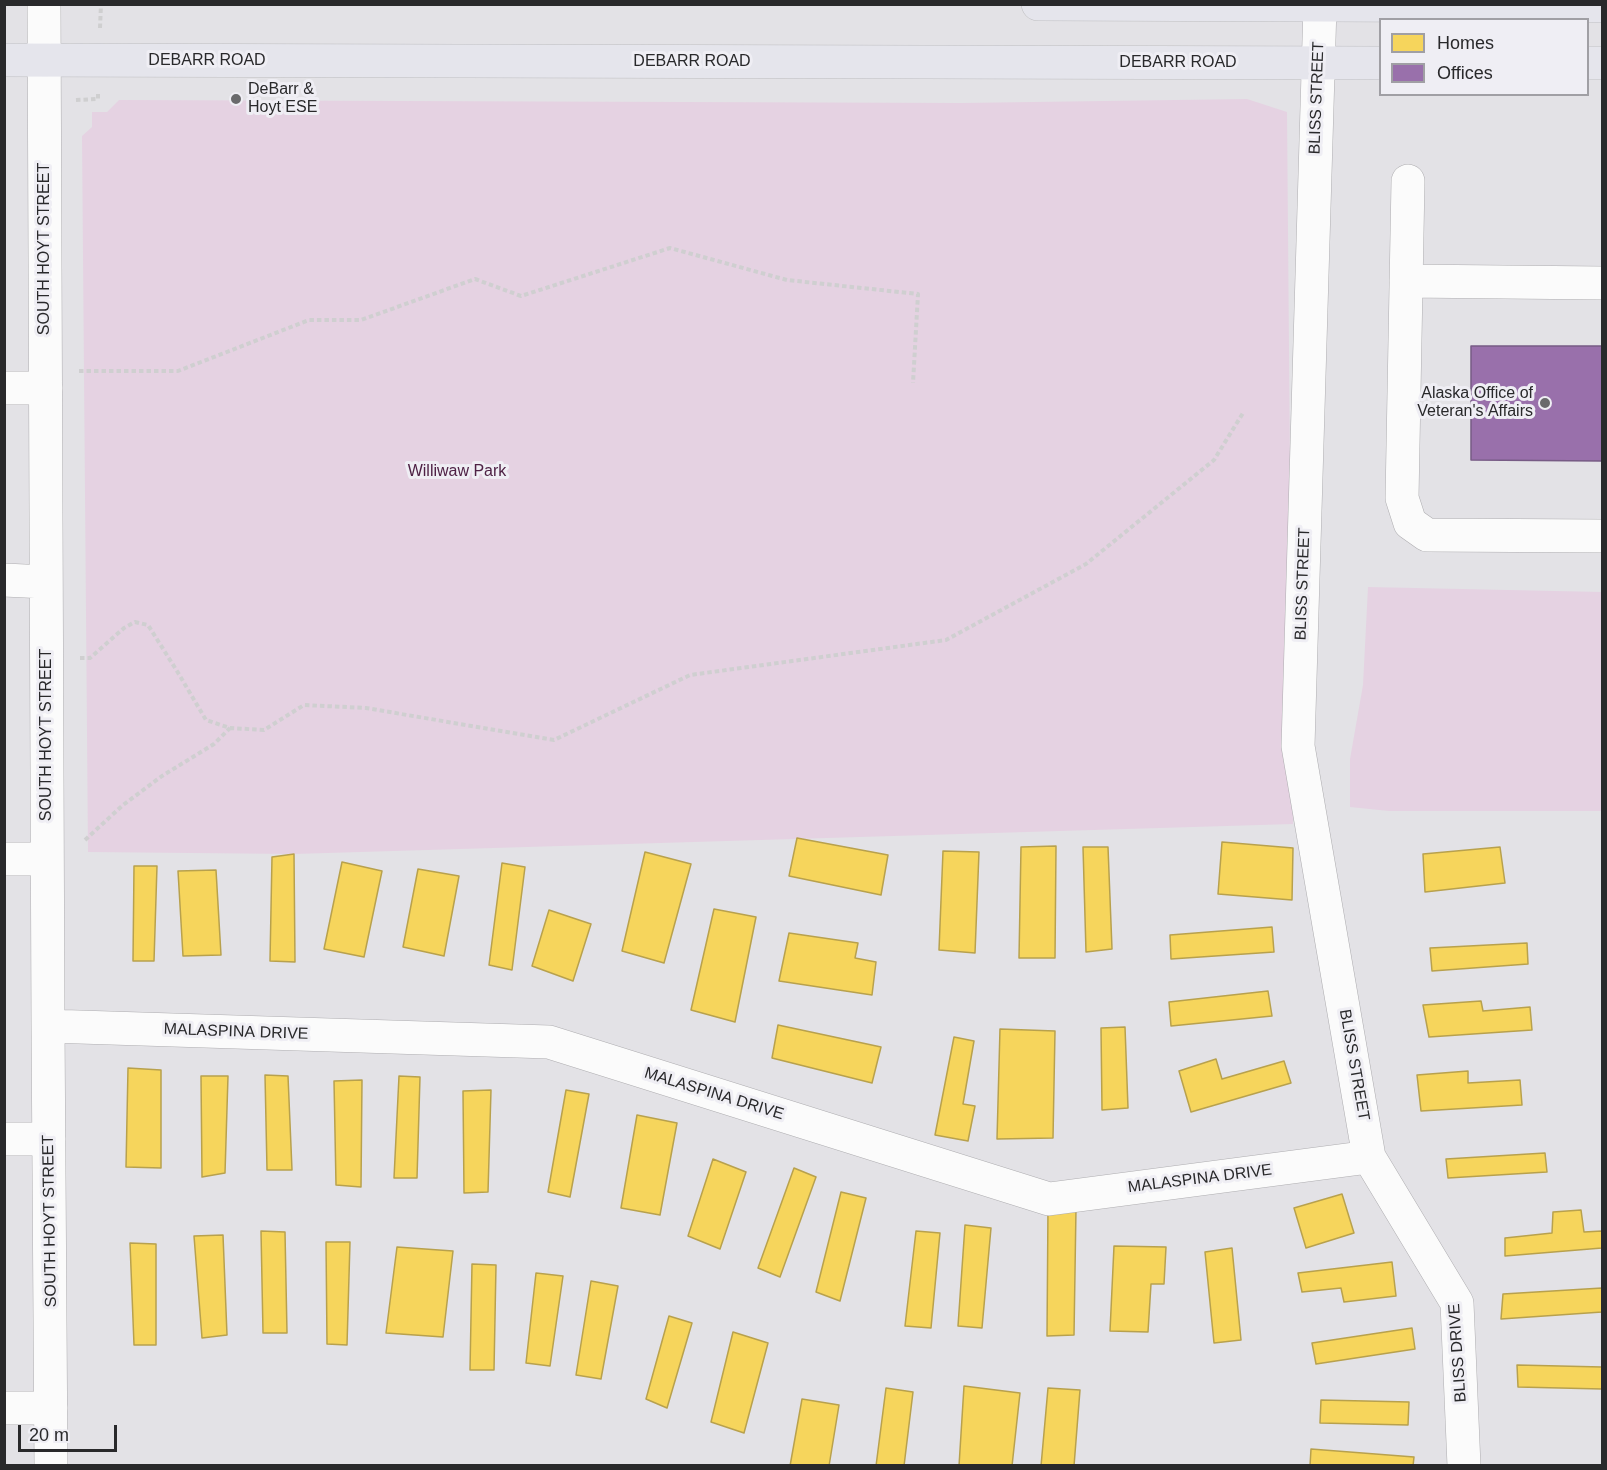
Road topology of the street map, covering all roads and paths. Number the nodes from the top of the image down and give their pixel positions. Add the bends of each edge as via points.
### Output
1 (44, 4) edge
2 (1038, 4) edge
3 (1320, 6) edge
4 (1602, 6) edge
5 (4, 60) edge
6 (44, 60) junction
7 (1318, 63) junction
8 (1379, 63) edge
9 (1408, 181) dead end
10 (1406, 280) junction
11 (1602, 283) edge
12 (45, 379) junction
13 (913, 383) dead end
14 (4, 388) edge
15 (1243, 413) dead end
16 (1602, 536) edge
17 (4, 580) edge
18 (46, 582) junction
19 (46, 658) junction
20 (230, 728) junction
21 (85, 840) dead end
22 (4, 859) edge
23 (47, 859) junction
24 (48, 1026) junction
25 (4, 1139) edge
26 (49, 1139) junction
27 (1369, 1157) junction
28 (4, 1408) edge
29 (51, 1408) junction
30 (51, 1466) edge
31 (1464, 1466) edge

1 - 6 street, SOUTH HOYT STREET
2 - 3 main road
3 - 4 main road
3 - 7 street, BLISS STREET
5 - 6 main road, DEBARR ROAD
6 - 7 main road, DEBARR ROAD
6 - 12 street, SOUTH HOYT STREET
7 - 8 main road, DEBARR ROAD
7 - 27 street, BLISS STREET via 1298,746
9 - 10 street
10 - 11 street
10 - 16 street via 1402,498 1410,523 1428,535
12 - 13 path via 178,371 309,320 361,320 475,279 521,296 670,248 787,280 918,294
12 - 14 street
12 - 18 street, SOUTH HOYT STREET
15 - 20 path via 1214,460 1086,564 946,640 690,675 554,740 366,708 304,705 264,730
17 - 18 street
18 - 19 street, SOUTH HOYT STREET
19 - 20 path via 90,658 124,628 135,622 148,625 206,720
19 - 23 street, SOUTH HOYT STREET
20 - 21 path via 214,744 123,805
22 - 23 street
23 - 24 street, SOUTH HOYT STREET
24 - 26 street, SOUTH HOYT STREET
24 - 27 street, MALASPINA DRIVE via 549,1042 1048,1199
25 - 26 street
26 - 29 street, SOUTH HOYT STREET
27 - 31 street, BLISS DRIVE via 1457,1303
28 - 29 street
29 - 30 street, SOUTH HOYT STREET

